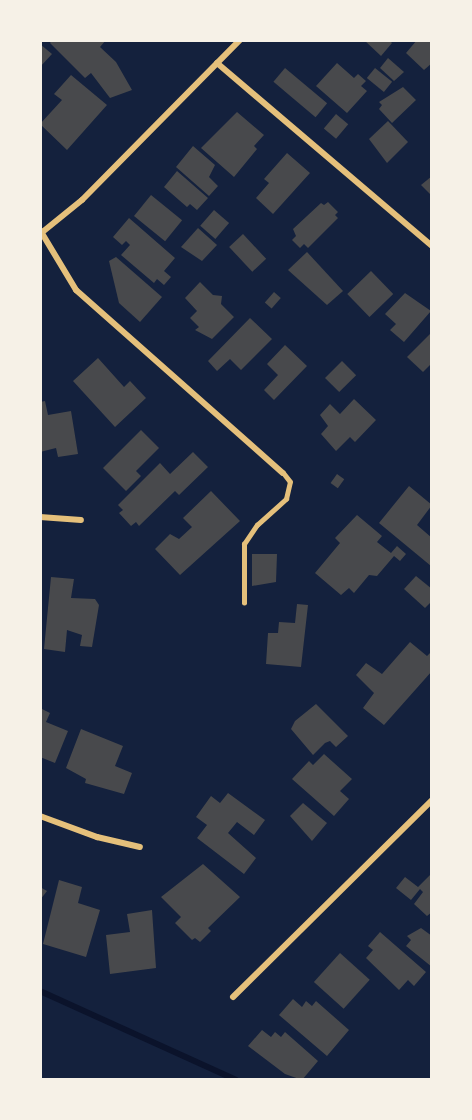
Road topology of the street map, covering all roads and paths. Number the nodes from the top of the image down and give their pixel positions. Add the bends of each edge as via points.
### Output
1 (240, 40) edge
2 (217, 63) junction
3 (41, 232) edge
4 (432, 246) edge
5 (283, 473) joint
6 (40, 517) edge
7 (81, 520) dead end
8 (244, 603) dead end
9 (432, 800) edge
10 (40, 816) edge
11 (140, 847) dead end
12 (233, 997) dead end

1 - 2 street
2 - 3 street via 82,200
2 - 4 street
3 - 5 street via 76,290
5 - 8 lane via 290,482 286,499 256,525 244,544
6 - 7 street
9 - 12 street
10 - 11 street via 97,837

